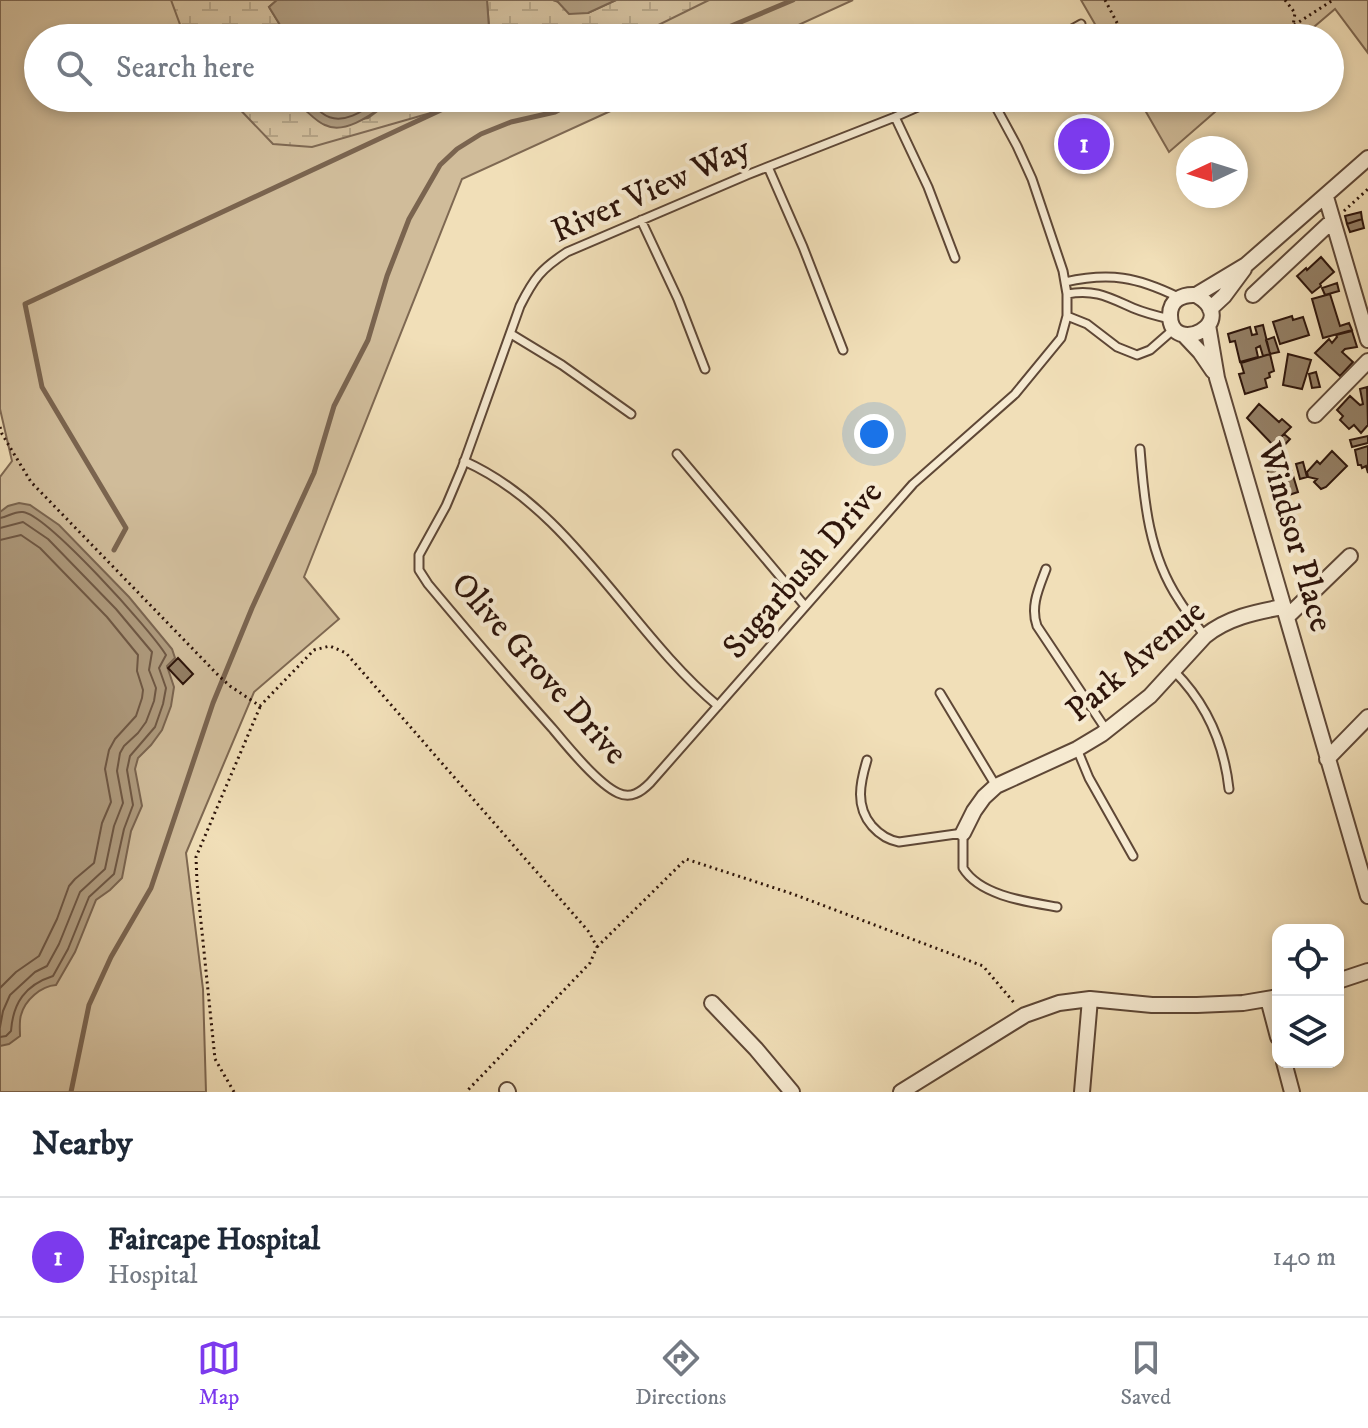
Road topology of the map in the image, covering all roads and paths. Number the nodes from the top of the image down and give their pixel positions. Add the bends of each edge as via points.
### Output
1 (1105, 0) edge
2 (1285, 0) edge
3 (1333, 0) edge
4 (1118, 24) edge
5 (1293, 24) edge
6 (1296, 24) edge
7 (906, 112) edge
8 (999, 112) edge
9 (895, 117) junction
10 (1368, 158) edge
11 (768, 167) junction
12 (1368, 189) edge
13 (1326, 197) junction
14 (641, 220) junction
15 (1332, 221) junction
16 (955, 258) dead end
17 (1246, 265) junction
18 (1065, 282) junction
19 (1067, 294) junction
20 (1196, 295) junction
21 (1253, 295) dead end
22 (1179, 297) junction
23 (1210, 309) junction
24 (1067, 316) junction
25 (1208, 325) junction
26 (1176, 327) junction
27 (511, 334) junction
28 (1368, 340) edge
29 (843, 350) dead end
30 (1368, 361) edge
31 (705, 369) dead end
32 (1217, 378) junction
33 (631, 414) dead end
34 (1315, 415) dead end
35 (0, 427) edge
36 (1140, 449) dead end
37 (677, 454) dead end
38 (464, 461) junction
39 (419, 555) joint
40 (1350, 556) dead end
41 (1046, 569) dead end
42 (805, 606) junction
43 (1285, 612) junction
44 (1205, 636) junction
45 (1174, 671) junction
46 (940, 693) dead end
47 (260, 706) junction
48 (718, 706) junction
49 (1368, 717) edge
50 (1107, 731) junction
51 (1077, 749) junction
52 (1327, 759) junction
53 (867, 760) dead end
54 (996, 786) junction
55 (1229, 789) dead end
56 (642, 791) joint
57 (963, 833) junction
58 (1133, 856) dead end
59 (1368, 896) edge
60 (1057, 907) dead end
61 (597, 947) junction
62 (1368, 971) edge
63 (1344, 979) edge
64 (1272, 998) edge
65 (1090, 999) junction
66 (712, 1003) dead end
67 (1025, 1015) junction
68 (1286, 1068) edge
69 (234, 1092) edge
70 (466, 1092) edge
71 (792, 1092) edge
72 (901, 1092) edge
73 (1082, 1092) edge
74 (1292, 1092) edge

1 - 4 path
2 - 5 path via 1295,13
3 - 6 path
7 - 9 lane, River View Way
8 - 18 lane via 1032,179
9 - 11 lane, River View Way
9 - 16 lane
10 - 13 street
11 - 14 lane, River View Way
11 - 29 lane
12 - 15 path
13 - 15 street
13 - 17 street
14 - 27 lane, River View Way via 548,264 532,281
14 - 31 lane
15 - 21 street
15 - 28 street
17 - 20 street
17 - 23 street
18 - 19 lane
18 - 22 lane via 1119,277
19 - 24 lane
19 - 26 lane via 1096,292
20 - 22 street
20 - 23 street
22 - 26 street via 1170,311
23 - 25 street
24 - 26 lane via 1137,355
24 - 42 lane, Sugarbush Drive via 1061,338 1015,394 913,484
25 - 26 street via 1193,335
25 - 32 street, Windsor Place
26 - 32 street, Windsor Place
27 - 33 lane
27 - 38 lane, River View Way
30 - 34 street
32 - 43 street, Windsor Place
35 - 47 path via 31,482 219,676
36 - 44 lane via 1156,553 1178,599
37 - 42 lane
38 - 39 lane, River View Way
38 - 48 lane via 507,484 549,522 685,676
39 - 56 lane, Olive Grove Drive via 422,577 579,759 619,794
40 - 43 street
41 - 50 lane via 1035,602 1037,626
42 - 48 lane, Sugarbush Drive
43 - 44 street, Park Avenue via 1225,622
43 - 52 street, Windsor Place
44 - 45 street, Park Avenue
45 - 50 street, Park Avenue
45 - 55 lane via 1217,734
46 - 54 lane
47 - 61 path via 314,650 330,646 346,653
47 - 69 path via 196,857 215,1059
48 - 56 lane, Sugarbush Drive
49 - 52 street
50 - 51 street, Park Avenue
51 - 54 street, Park Avenue
51 - 58 lane
52 - 59 street, Windsor Place
53 - 57 lane via 860,801 877,832 899,842
54 - 57 street, Park Avenue
57 - 60 lane via 963,868 973,880 1016,900
61 - 67 path via 686,859 983,966
61 - 70 path via 590,963
62 - 63 street
64 - 65 street via 1173,1005
65 - 67 street
65 - 73 street
66 - 71 street
67 - 72 street
68 - 74 street

